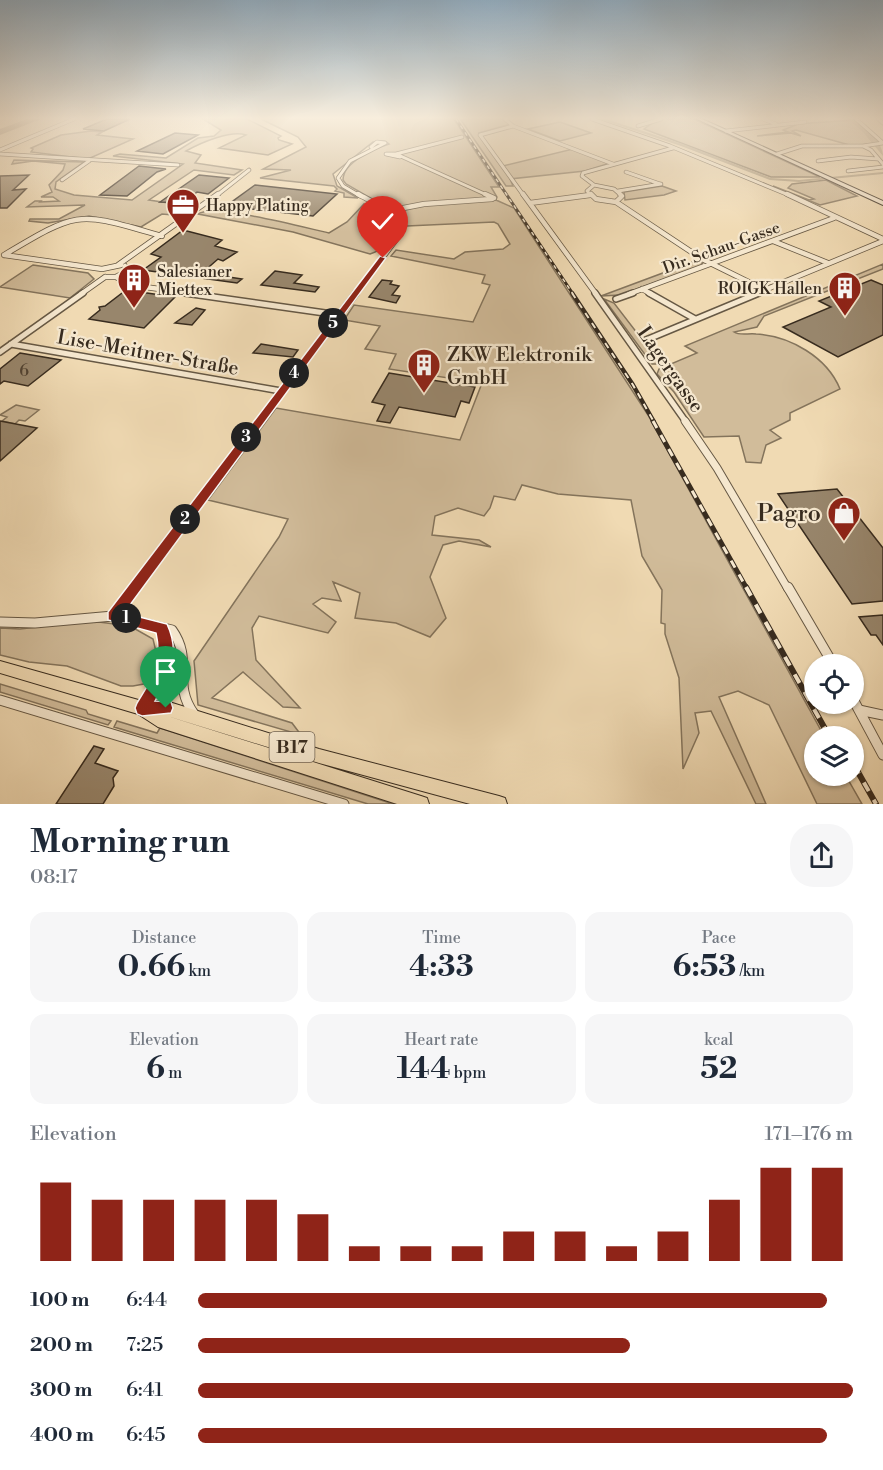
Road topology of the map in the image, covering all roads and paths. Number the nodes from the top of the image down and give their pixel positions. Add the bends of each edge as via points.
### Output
1 (45, 157) edge
2 (359, 157) edge
3 (397, 157) edge
4 (400, 157) joint
5 (496, 157) edge
6 (594, 157) edge
7 (640, 157) edge
8 (696, 157) edge
9 (782, 157) edge
10 (876, 157) edge
11 (879, 159) junction
12 (818, 160) dead end
13 (89, 161) junction
14 (614, 164) junction
15 (178, 165) dead end
16 (883, 165) edge
17 (249, 170) dead end
18 (848, 171) dead end
19 (626, 172) dead end
20 (62, 180) dead end
21 (594, 184) junction
22 (618, 191) junction
23 (590, 195) junction
24 (616, 202) junction
25 (530, 203) junction
26 (883, 203) edge
27 (388, 211) junction
28 (834, 218) junction
29 (162, 236) junction
30 (883, 240) edge
31 (773, 241) junction
32 (2, 255) edge
33 (711, 264) junction
34 (828, 264) junction
35 (122, 265) junction
36 (102, 269) junction
37 (105, 277) junction
38 (116, 277) junction
39 (642, 289) junction
40 (765, 290) junction
41 (616, 299) dead end
42 (339, 315) junction
43 (695, 319) junction
44 (646, 340) dead end
45 (10, 344) junction
46 (0, 352) edge
47 (280, 392) junction
48 (113, 616) junction
49 (0, 622) edge
50 (162, 628) junction
51 (827, 654) edge
52 (0, 667) edge
53 (0, 700) edge
54 (142, 708) junction
55 (864, 708) edge
56 (861, 714) edge
57 (196, 716) junction
58 (883, 716) edge
59 (883, 755) edge
60 (449, 797) edge
61 (344, 804) edge
62 (421, 804) edge
63 (499, 804) edge

1 - 13 street
2 - 27 street via 341,170 338,178 343,186
3 - 4 street
4 - 27 street via 494,198
5 - 25 street, Lagergasse
6 - 14 street
7 - 14 street
8 - 28 street via 828,211
9 - 26 main road
10 - 11 street
11 - 12 street
11 - 16 street
13 - 15 street via 103,158
13 - 20 street
14 - 21 street via 583,173
16 - 18 street
17 - 29 street
19 - 22 street via 661,184
21 - 22 street
21 - 23 street via 587,191
22 - 24 street via 622,196
23 - 24 street
23 - 25 street
24 - 33 street
25 - 51 street, Lagergasse via 717,468
27 - 42 street via 400,228 386,254
28 - 30 street
28 - 31 street, Dir. Schau-Gasse
29 - 32 street via 80,217 62,222
29 - 35 street
30 - 34 street
31 - 33 street, Dir. Schau-Gasse
31 - 34 street
32 - 36 street
33 - 39 street, Dir. Schau-Gasse
33 - 40 street
34 - 40 street
35 - 36 street
35 - 38 street via 126,272
36 - 37 street via 99,274
37 - 38 street
37 - 45 street
38 - 42 street via 131,285
39 - 41 street, Dir. Schau-Gasse
39 - 43 street
40 - 43 street
42 - 47 street
43 - 44 street
45 - 46 street
45 - 47 street, Lise-Meitner-Straße
47 - 48 street
48 - 49 street
48 - 50 street
50 - 54 street via 165,671
50 - 57 street via 172,630 183,646 180,694
52 - 54 main road, B17
53 - 61 street
54 - 57 main road, B17 via 166,708
54 - 62 main road, B17 via 158,720
55 - 58 street
56 - 59 street
57 - 60 main road, B17
60 - 63 main road, B17

